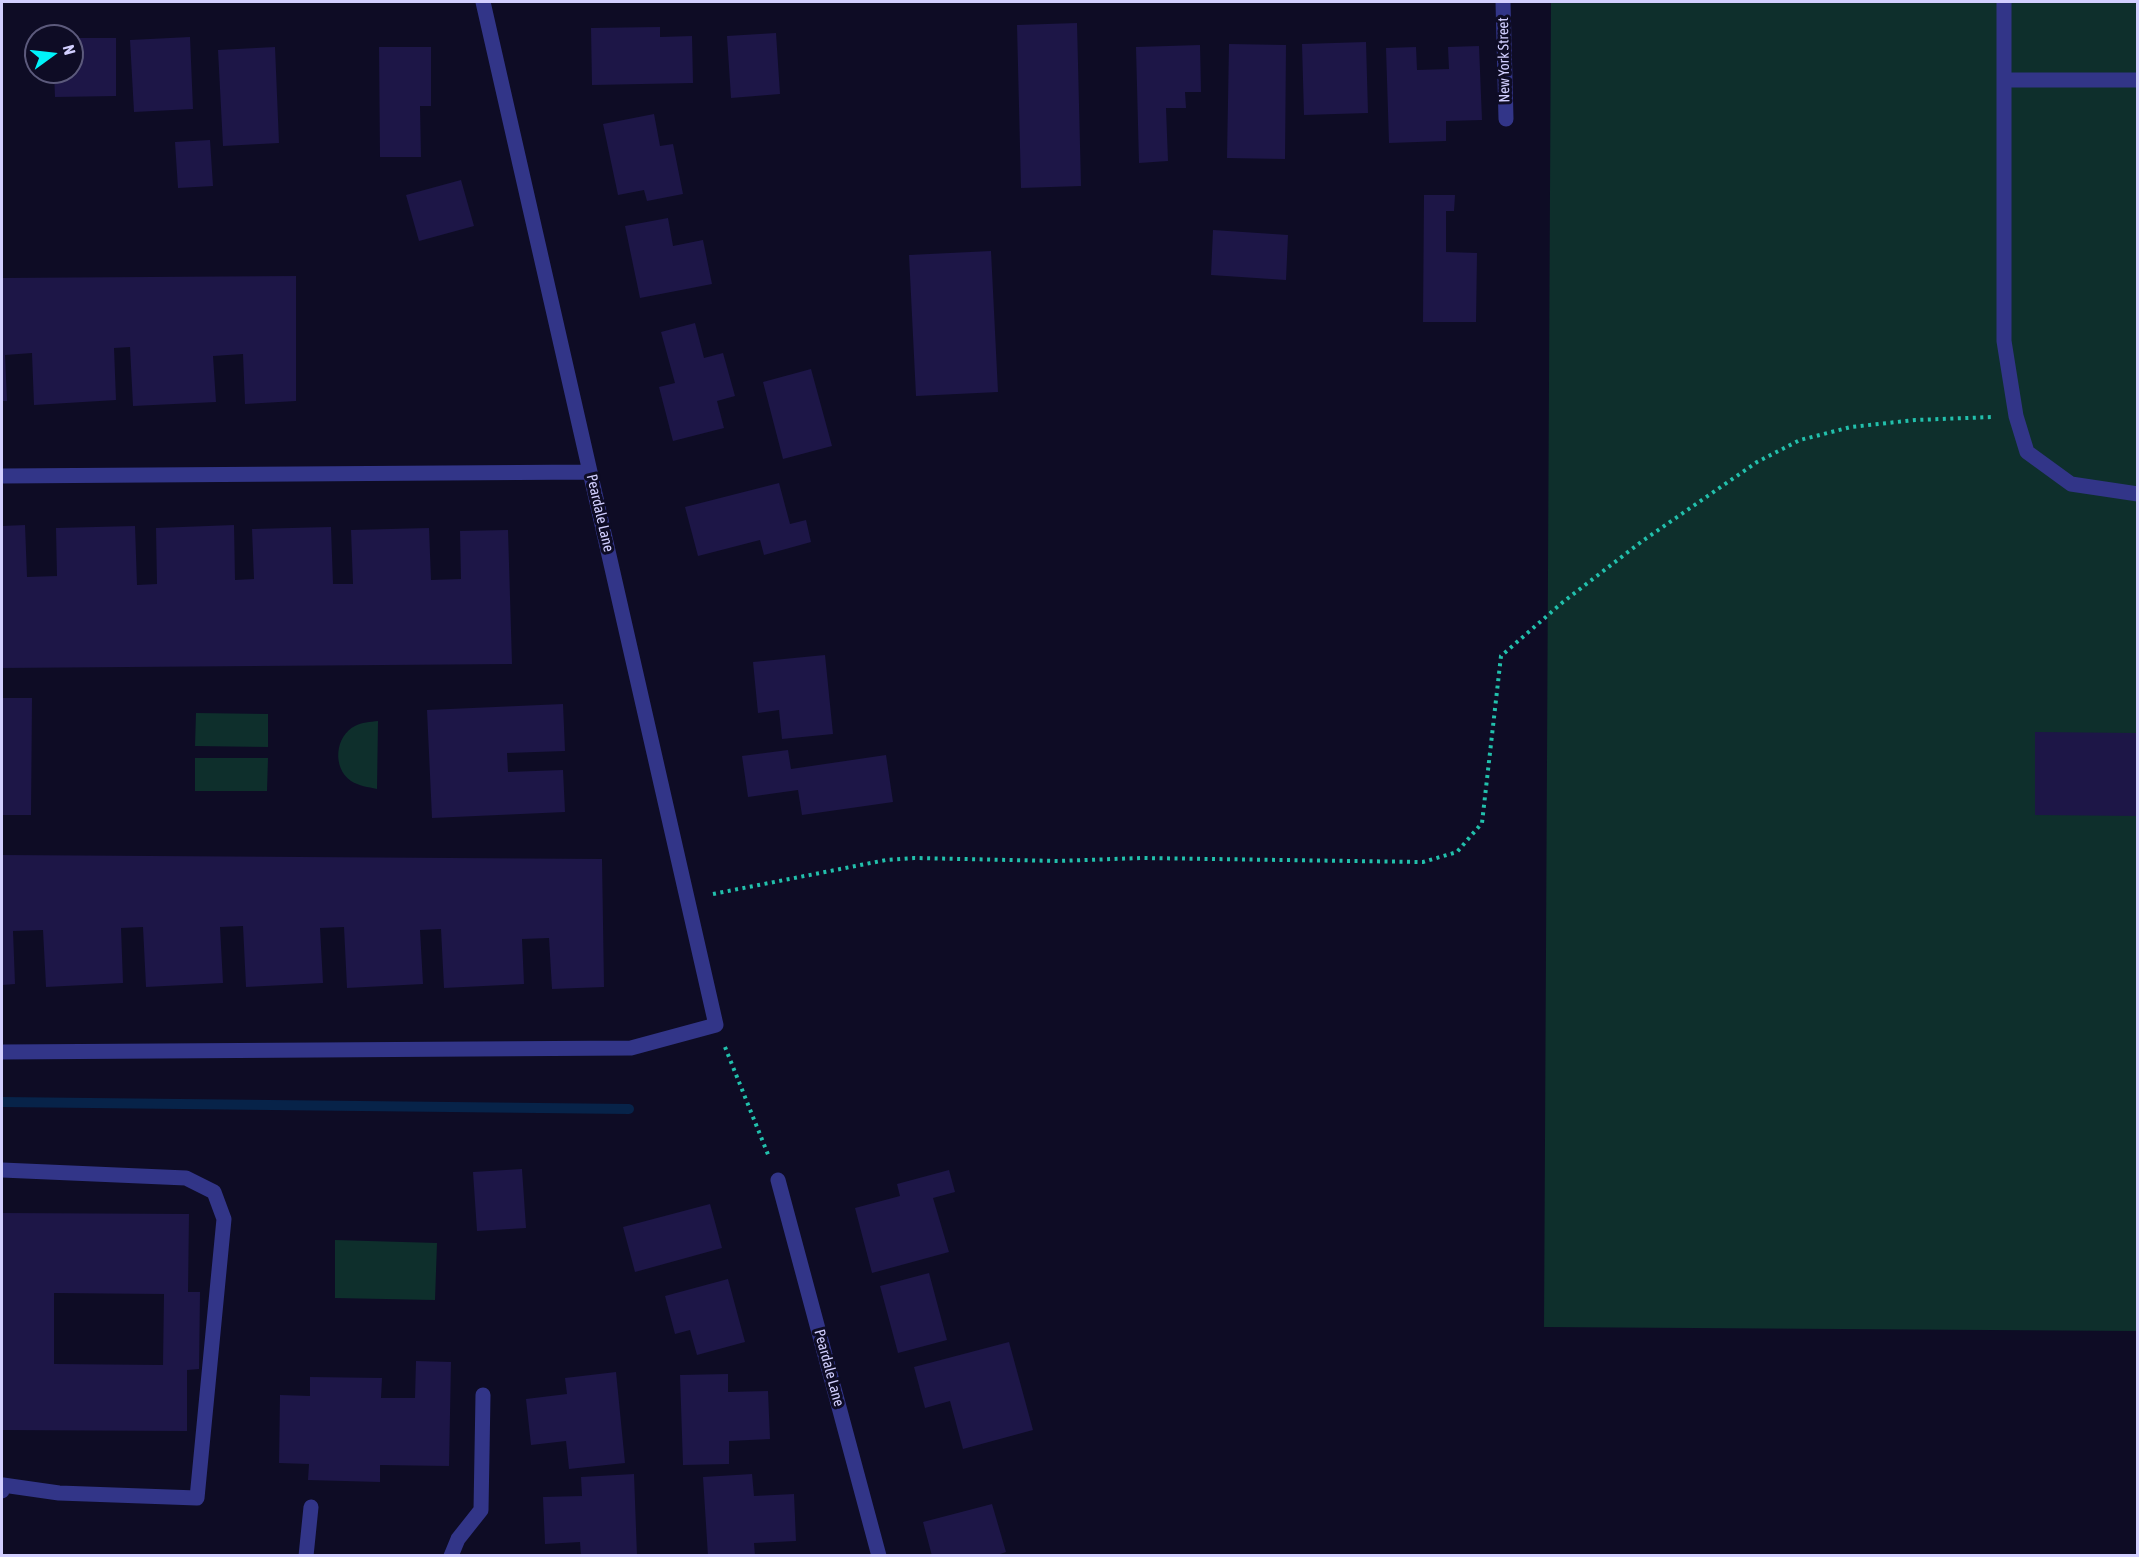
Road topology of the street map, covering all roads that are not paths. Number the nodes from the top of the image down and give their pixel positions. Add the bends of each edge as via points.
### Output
1 (483, 2) edge
2 (1503, 2) edge
3 (2004, 2) edge
4 (2004, 80) junction
5 (2138, 80) edge
6 (1506, 119) dead end
7 (590, 472) junction
8 (2, 476) edge
9 (2138, 494) edge
10 (2, 1052) edge
11 (2, 1170) edge
12 (778, 1180) road end
13 (483, 1395) dead end
14 (2, 1491) edge
15 (311, 1507) dead end
16 (306, 1556) edge
17 (451, 1556) edge
18 (879, 1556) edge

1 - 7 street, Peardale Lane
2 - 6 street, New York Street
3 - 4 street
4 - 5 street
4 - 9 street via 2004,341 2016,416 2027,452 2070,484
7 - 8 street
7 - 10 street, Peardale Lane via 716,1025 631,1048
11 - 14 street via 186,1178 214,1192 224,1219 197,1498 59,1493 3,1485
12 - 18 street, Peardale Lane
13 - 17 street via 481,1510 458,1539
15 - 16 street

